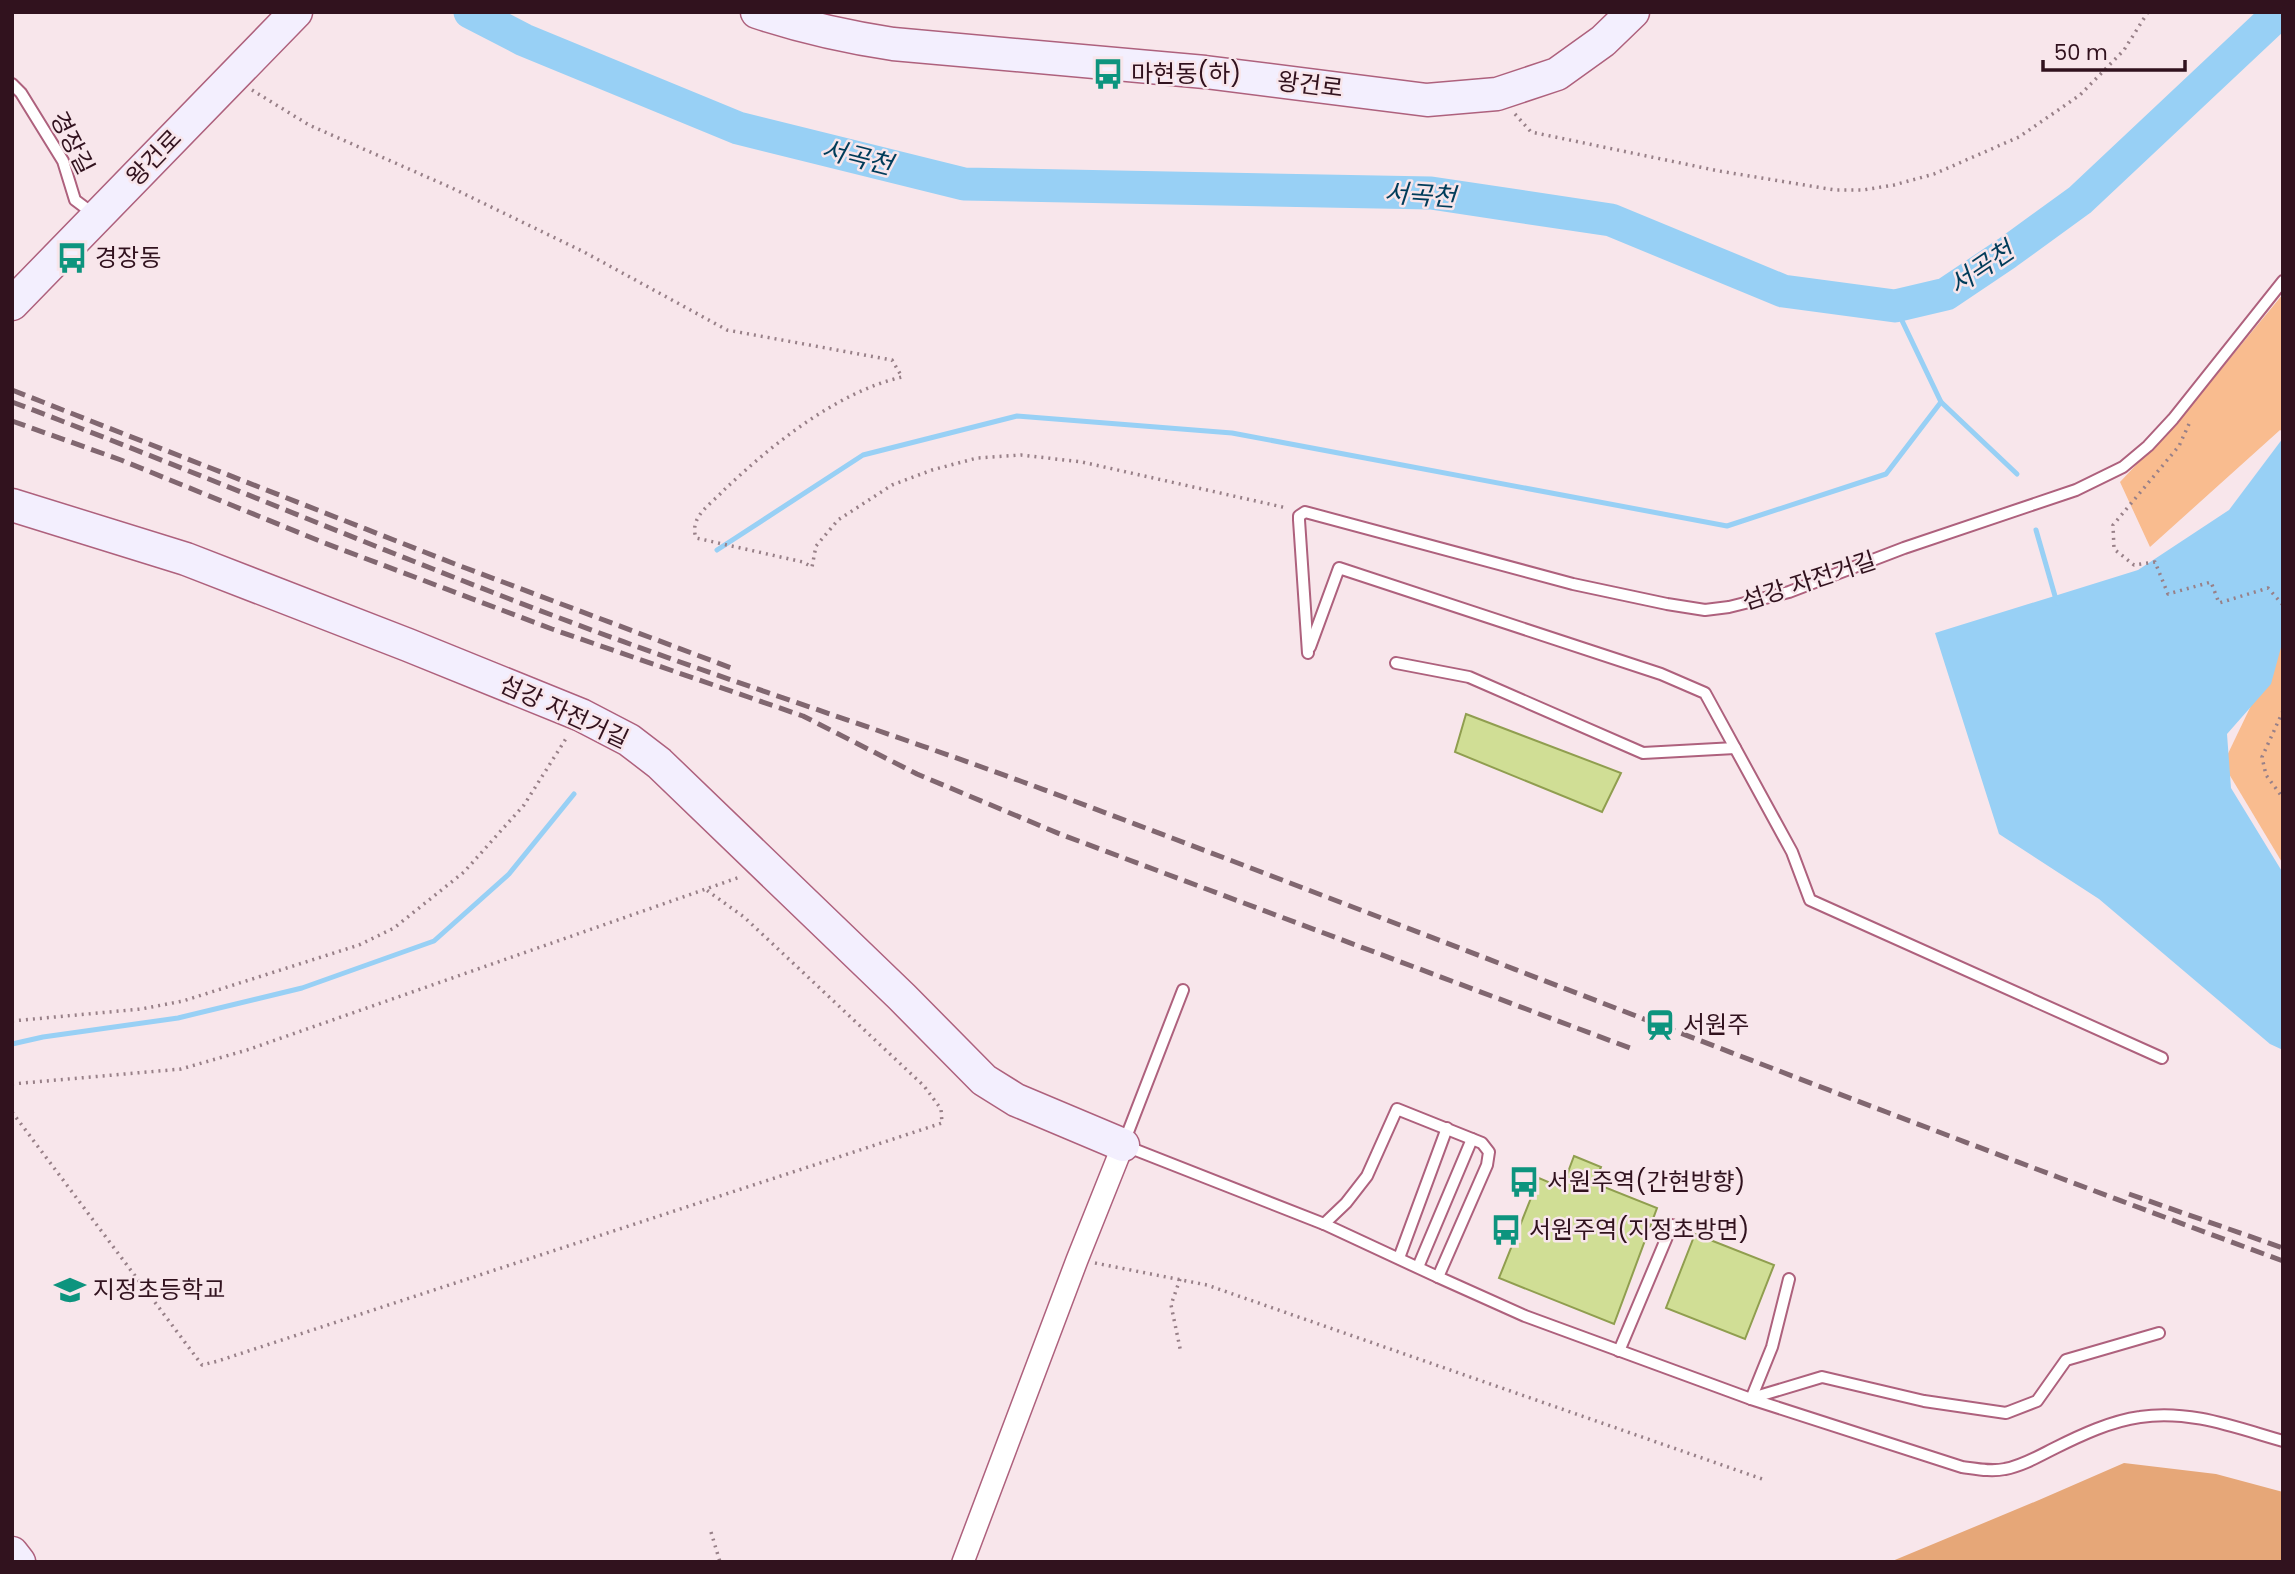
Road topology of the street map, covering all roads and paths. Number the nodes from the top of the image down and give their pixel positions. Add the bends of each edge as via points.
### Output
1 (296, 12) edge
2 (757, 12) edge
3 (1633, 12) edge
4 (2148, 12) edge
5 (232, 78) junction
6 (12, 84) edge
7 (1497, 94) junction
8 (97, 216) junction
9 (2283, 281) edge
10 (12, 304) edge
11 (2182, 408) junction
12 (12, 505) edge
13 (1305, 512) junction
14 (2283, 605) edge
15 (1396, 663) dead end
16 (2283, 711) edge
17 (581, 715) junction
18 (1735, 748) junction
19 (2283, 798) edge
20 (755, 857) junction
21 (705, 889) junction
22 (1183, 990) dead end
23 (12, 1021) edge
24 (2162, 1058) dead end
25 (12, 1084) edge
26 (12, 1112) edge
27 (1447, 1128) junction
28 (1472, 1139) junction
29 (1124, 1145) junction
30 (1324, 1224) junction
31 (1672, 1225) dead end
32 (1399, 1258) junction
33 (1077, 1260) junction
34 (1418, 1267) junction
35 (1438, 1277) junction
36 (1180, 1279) junction
37 (1789, 1279) dead end
38 (2159, 1333) dead end
39 (1619, 1350) junction
40 (1181, 1353) dead end
41 (1751, 1399) junction
42 (2283, 1441) edge
43 (1765, 1480) dead end
44 (710, 1532) dead end
45 (12, 1553) edge
46 (19, 1562) edge
47 (720, 1562) edge
48 (963, 1562) edge

1 - 5 street, 왕건로
2 - 7 street, 왕건로 via 796,25 893,44 1205,72 1427,100
3 - 7 street, 왕건로 via 1603,41 1557,74
4 - 7 path via 2124,50 2080,95 2019,137 1934,174 1863,190 1835,190 1719,171 1531,132
5 - 8 street, 왕건로
5 - 13 path via 309,125 584,252 727,330 892,360 902,377 844,400 786,435 697,517 696,538 811,567 816,546 838,520 892,485 977,458 1021,455 1082,462
6 - 8 lane, 경장길 via 63,161 75,200
8 - 10 street, 왕건로
9 - 11 lane, 섬강 자전거길
11 - 13 lane, 섬강 자전거길 via 2123,467 2076,490 1789,592 1705,610 1573,584
11 - 14 path via 2193,416 2179,446 2113,525 2114,549 2134,565 2155,562 2168,594 2211,582 2219,603 2268,588
12 - 17 street, 섬강 자전거길 via 186,559
13 - 18 lane via 1299,520 1308,653 1339,568 1661,674 1705,693
15 - 18 lane via 1469,677 1643,753
16 - 19 path via 2262,757 2266,775
17 - 20 street, 섬강 자전거길 via 629,740 659,763
17 - 23 path via 524,804 464,872 394,928 359,945 183,1001
18 - 24 lane via 1792,852 1810,900
20 - 21 path via 741,877
20 - 29 street, 섬강 자전거길 via 984,1080 1016,1100
21 - 25 path via 181,1069
21 - 26 path via 744,917 925,1086 941,1109 943,1123 202,1365
22 - 29 lane
27 - 28 lane
27 - 30 lane via 1397,1109 1367,1177
27 - 32 lane
28 - 34 lane
28 - 35 lane via 1487,1148 1489,1158
29 - 30 lane
29 - 33 street
30 - 32 lane
31 - 39 lane
32 - 34 lane
33 - 36 path
33 - 48 street
34 - 35 lane
35 - 39 lane via 1525,1316
36 - 40 path via 1171,1305
36 - 43 path
37 - 41 lane via 1772,1347
38 - 41 lane via 2066,1360 2037,1401 2006,1413 1924,1401 1822,1377
39 - 41 lane
41 - 42 lane via 1962,1467 1985,1470 2021,1464 2082,1434 2140,1417 2208,1419
44 - 47 path
45 - 46 street

